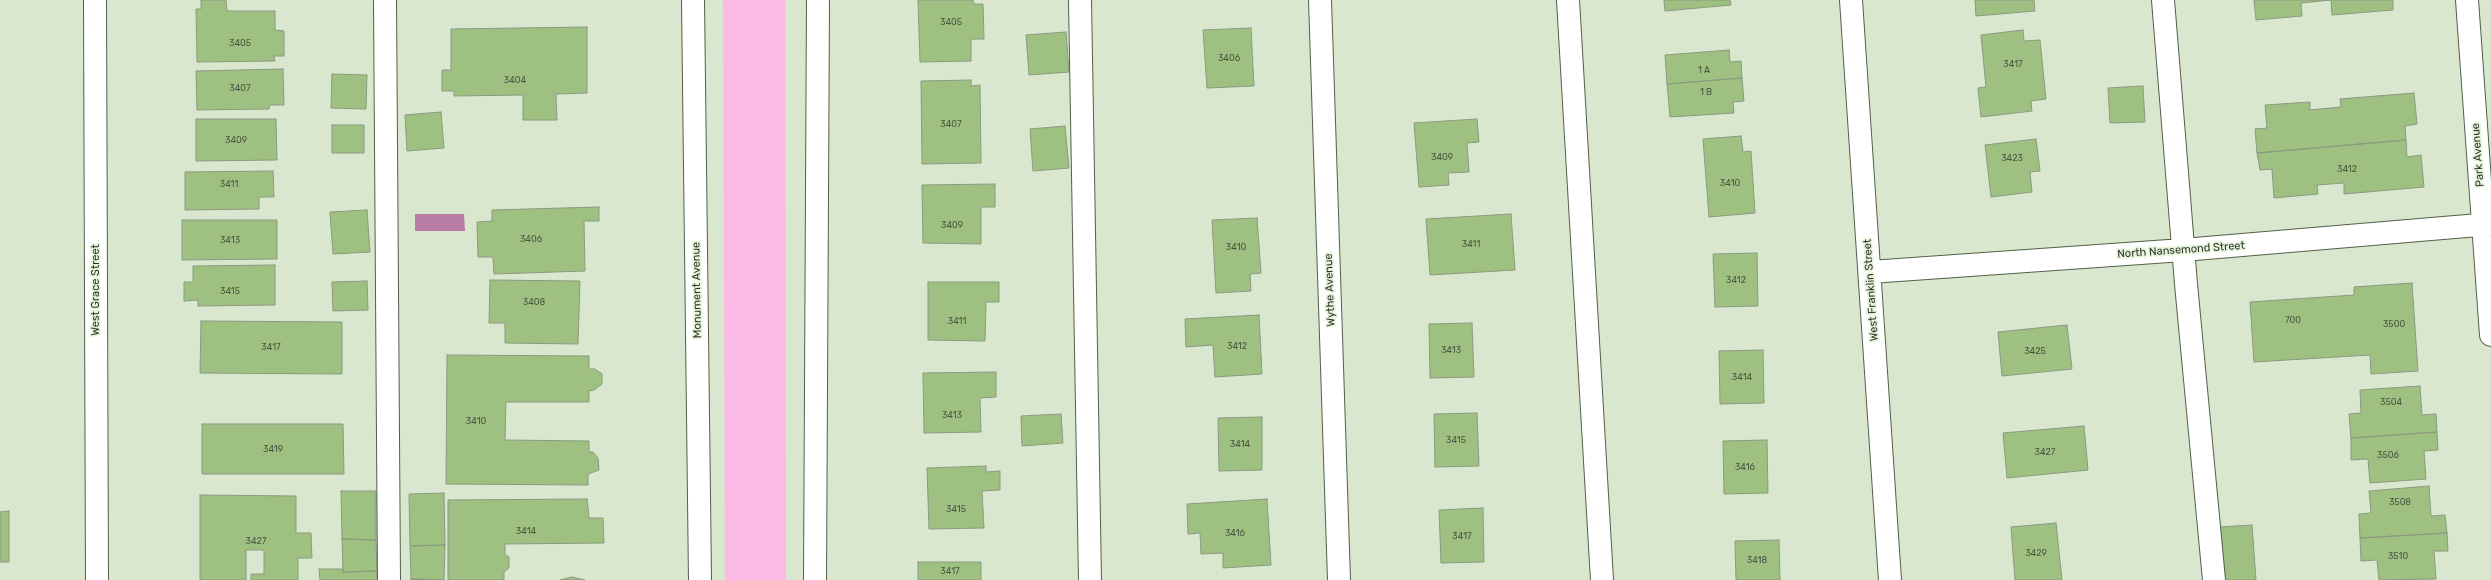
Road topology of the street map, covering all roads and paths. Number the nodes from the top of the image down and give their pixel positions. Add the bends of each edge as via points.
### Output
1 (95, 0) edge
2 (385, 0) edge
3 (694, 0) edge
4 (818, 0) edge
5 (1080, 0) edge
6 (1320, 0) edge
7 (1568, 0) edge
8 (1851, 0) edge
9 (2164, 0) edge
10 (2467, 0) edge
11 (2487, 224) edge
12 (2183, 250) junction
13 (1870, 272) junction
14 (2491, 335) edge
15 (98, 580) edge
16 (389, 580) edge
17 (700, 580) edge
18 (815, 580) edge
19 (1090, 580) edge
20 (1339, 580) edge
21 (1602, 580) edge
22 (1890, 580) edge
23 (2214, 580) edge

1 - 15 street, West Grace Street
2 - 16 street
3 - 17 street, Monument Avenue
4 - 18 street
5 - 19 street
6 - 20 street, Wythe Avenue
7 - 21 street
8 - 13 street, West Franklin Street
9 - 12 street
10 - 11 street, Park Avenue
11 - 12 street, North Nansemond Street
11 - 14 street, Park Avenue
12 - 13 street, North Nansemond Street
12 - 23 street
13 - 22 street, West Franklin Street

